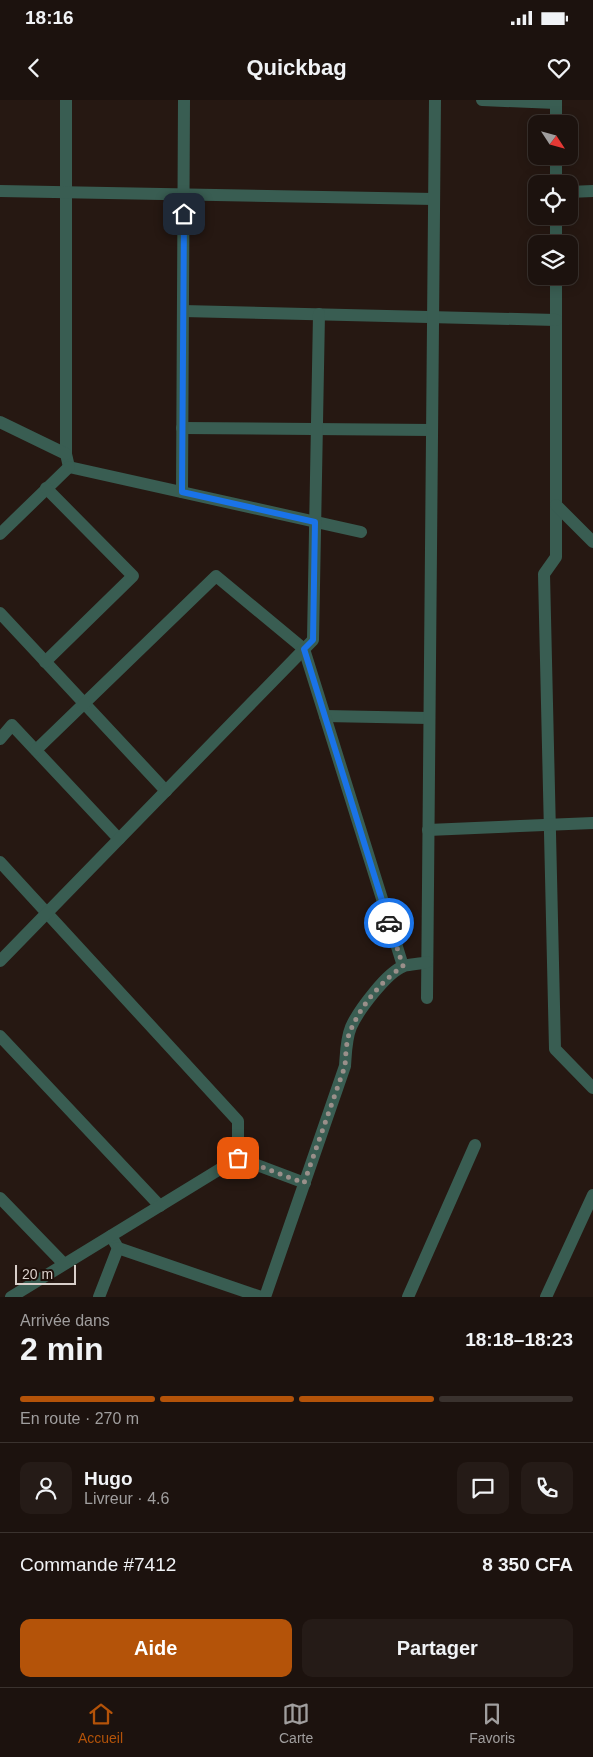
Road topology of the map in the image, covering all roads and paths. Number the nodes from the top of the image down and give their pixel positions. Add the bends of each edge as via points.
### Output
1 (66, 100) edge
2 (184, 100) edge
3 (435, 100) edge
4 (482, 100) edge
5 (556, 102) edge
6 (556, 115) edge
7 (0, 191) edge
8 (593, 191) edge
9 (66, 192) junction
10 (578, 192) edge
11 (184, 194) junction
12 (434, 199) junction
13 (556, 285) edge
14 (183, 311) junction
15 (319, 314) junction
16 (433, 317) junction
17 (556, 320) junction
18 (0, 422) edge
19 (182, 428) junction
20 (317, 429) junction
21 (432, 430) junction
22 (66, 454) junction
23 (69, 467) junction
24 (46, 488) junction
25 (182, 492) junction
26 (556, 505) junction
27 (315, 522) junction
28 (361, 532) dead end
29 (0, 534) edge
30 (593, 542) edge
31 (0, 613) edge
32 (304, 649) junction
33 (45, 662) junction
34 (84, 703) junction
35 (324, 716) junction
36 (429, 718) junction
37 (0, 739) edge
38 (36, 750) junction
39 (166, 791) junction
40 (593, 823) edge
41 (550, 825) junction
42 (428, 830) junction
43 (119, 839) junction
44 (0, 862) edge
45 (46, 913) junction
46 (0, 961) edge
47 (427, 962) junction
48 (403, 966) junction
49 (427, 998) dead end
50 (0, 1036) edge
51 (593, 1088) edge
52 (474, 1145) dead end
53 (238, 1158) junction
54 (304, 1183) junction
55 (593, 1196) edge
56 (0, 1198) edge
57 (160, 1206) junction
58 (111, 1236) junction
59 (118, 1248) junction
60 (64, 1264) junction
61 (10, 1297) edge
62 (99, 1297) edge
63 (261, 1297) edge
64 (265, 1297) edge
65 (408, 1297) edge
66 (546, 1297) edge

1 - 9 street
2 - 11 street
3 - 12 street
4 - 5 street
5 - 6 street
7 - 9 street
8 - 10 street
9 - 11 street
9 - 22 street
11 - 12 street
11 - 14 street
12 - 16 street
13 - 17 street
14 - 15 street
14 - 19 street
15 - 16 street
15 - 20 street
16 - 17 street
16 - 21 street
17 - 26 street
18 - 22 street
19 - 20 street
19 - 25 street
20 - 21 street
20 - 27 street
21 - 36 street
22 - 23 street
23 - 24 street
23 - 25 street
24 - 29 street
24 - 33 street via 133,576
25 - 27 street
26 - 30 street
26 - 41 street via 556,557 544,574
27 - 28 street
27 - 32 street via 313,640
31 - 33 street
32 - 34 street via 216,576
32 - 35 street
32 - 39 street
33 - 34 street
34 - 38 street
34 - 39 street
35 - 36 street
35 - 48 street
36 - 42 street
37 - 38 street via 12,725
38 - 43 street
39 - 43 street
40 - 41 street
41 - 42 street
41 - 51 street via 555,1049
42 - 47 street
43 - 45 street
44 - 45 street
45 - 46 street
45 - 53 street via 238,1121
47 - 48 street
47 - 49 street
48 - 54 street via 386,979 351,1027 345,1066
50 - 57 street
52 - 65 street
53 - 54 street
53 - 57 street
54 - 64 street
55 - 66 street
56 - 60 street
57 - 58 street
58 - 59 street
58 - 60 street
59 - 62 street
59 - 63 street
60 - 61 street

